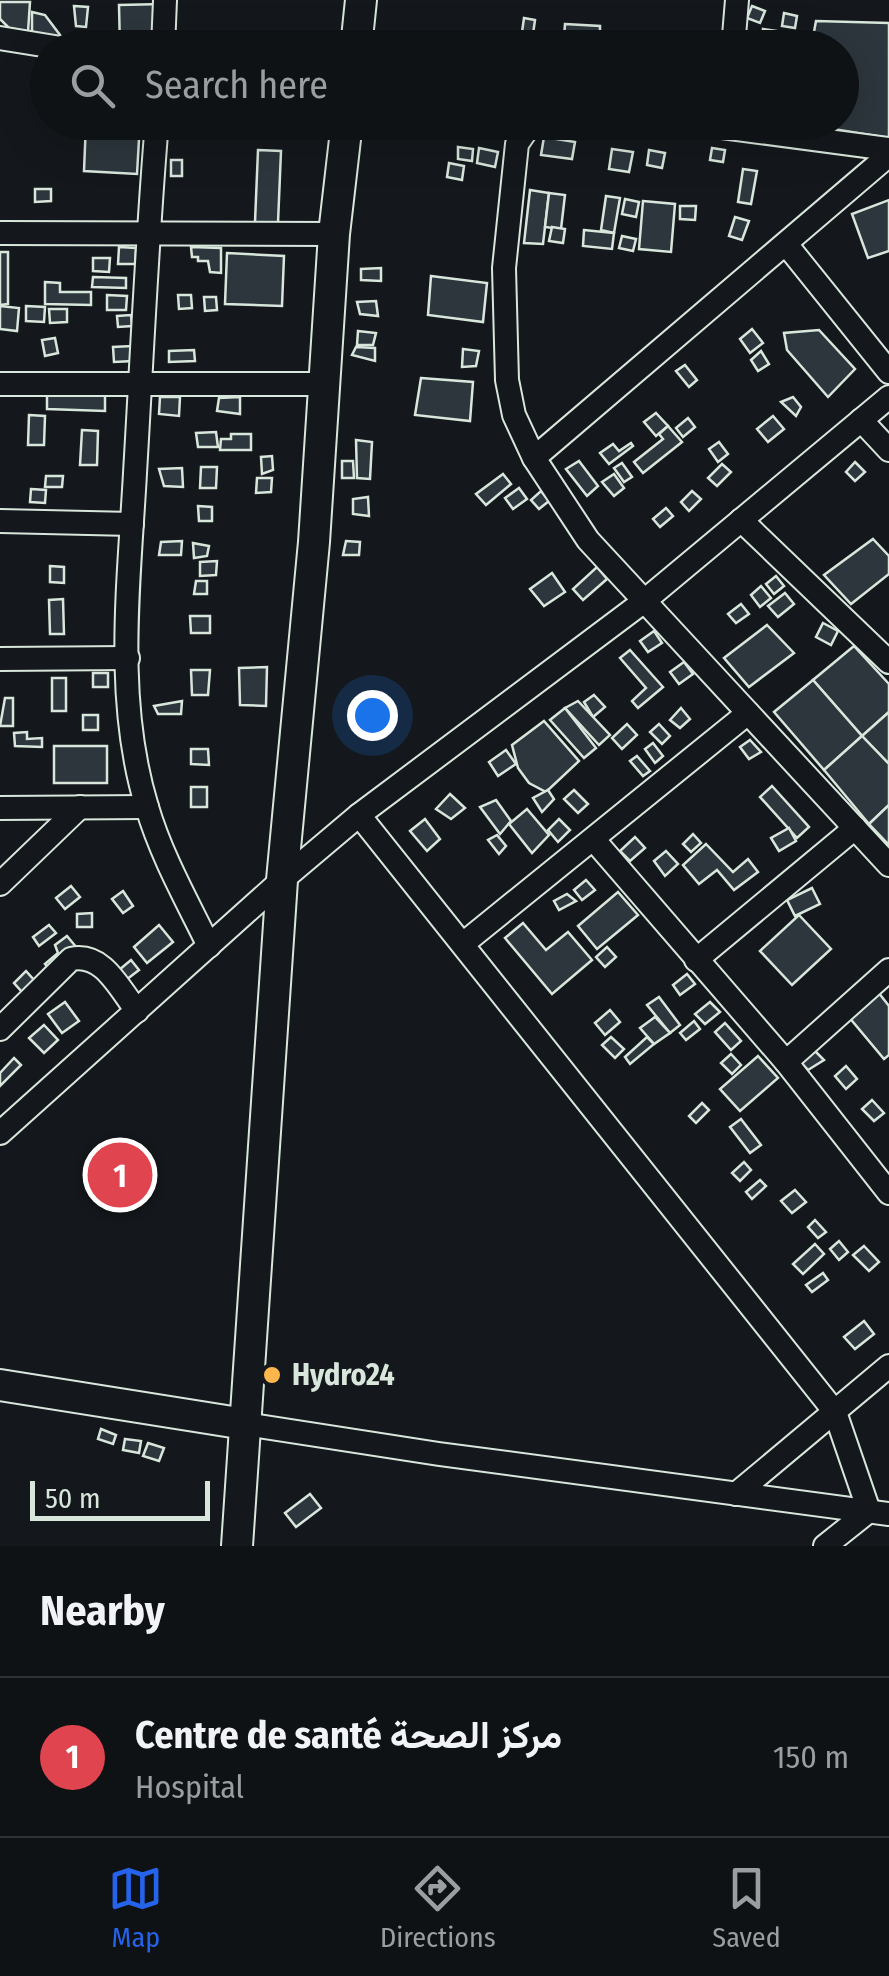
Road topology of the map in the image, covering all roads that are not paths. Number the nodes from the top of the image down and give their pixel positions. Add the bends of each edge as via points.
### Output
1 (165, 0) edge
2 (361, 0) edge
3 (737, 0) edge
4 (164, 30) edge
5 (358, 30) edge
6 (734, 30) edge
7 (0, 38) edge
8 (30, 43) edge
9 (155, 140) edge
10 (345, 140) edge
11 (520, 140) edge
12 (815, 140) edge
13 (889, 152) edge
14 (147, 232) junction
15 (0, 233) edge
16 (334, 234) junction
17 (786, 244) junction
18 (889, 372) edge
19 (0, 384) edge
20 (140, 384) junction
21 (325, 384) junction
22 (889, 397) edge
23 (861, 420) junction
24 (889, 450) edge
25 (534, 458) junction
26 (741, 520) junction
27 (0, 521) edge
28 (132, 524) junction
29 (643, 602) junction
30 (0, 658) edge
31 (128, 658) junction
32 (889, 662) edge
33 (748, 713) junction
34 (146, 806) junction
35 (0, 808) edge
36 (80, 808) junction
37 (360, 815) junction
38 (855, 828) junction
39 (594, 840) junction
40 (889, 865) edge
41 (282, 880) junction
42 (0, 884) edge
43 (464, 943) junction
44 (209, 946) junction
45 (696, 960) junction
46 (889, 970) edge
47 (137, 1011) junction
48 (0, 1029) edge
49 (786, 1062) junction
50 (0, 1133) edge
51 (880, 1164) edge
52 (889, 1193) edge
53 (889, 1366) edge
54 (0, 1384) edge
55 (835, 1412) junction
56 (245, 1424) junction
57 (736, 1494) junction
58 (879, 1513) edge
59 (237, 1546) edge
60 (825, 1546) edge

1 - 4 street
2 - 5 street
3 - 6 street
7 - 8 street
9 - 14 street
10 - 16 street
11 - 25 street via 504,268 507,380
12 - 13 street
13 - 17 street
14 - 15 street
14 - 16 street
14 - 20 street
16 - 21 street
17 - 18 street
17 - 25 street
19 - 20 street
20 - 21 street
20 - 28 street
21 - 41 street
22 - 23 street
23 - 24 street
23 - 26 street
25 - 29 street via 588,540
26 - 29 street
26 - 32 street
27 - 28 street
28 - 31 street
29 - 33 street
29 - 37 street
30 - 31 street
31 - 34 street via 133,744
33 - 38 street
33 - 39 street
34 - 36 street
34 - 44 street
35 - 36 street
36 - 42 street
37 - 41 street
37 - 43 street
38 - 40 street
38 - 45 street
39 - 43 street
39 - 45 street
41 - 44 street
41 - 56 street
43 - 55 street
44 - 47 street
45 - 49 street
46 - 49 street
47 - 48 street via 100,965 84,956 71,959
47 - 50 street
49 - 51 street
51 - 52 street
53 - 55 street
54 - 56 street
55 - 57 street
55 - 58 street
56 - 57 street
56 - 59 street
57 - 58 street
58 - 60 street

